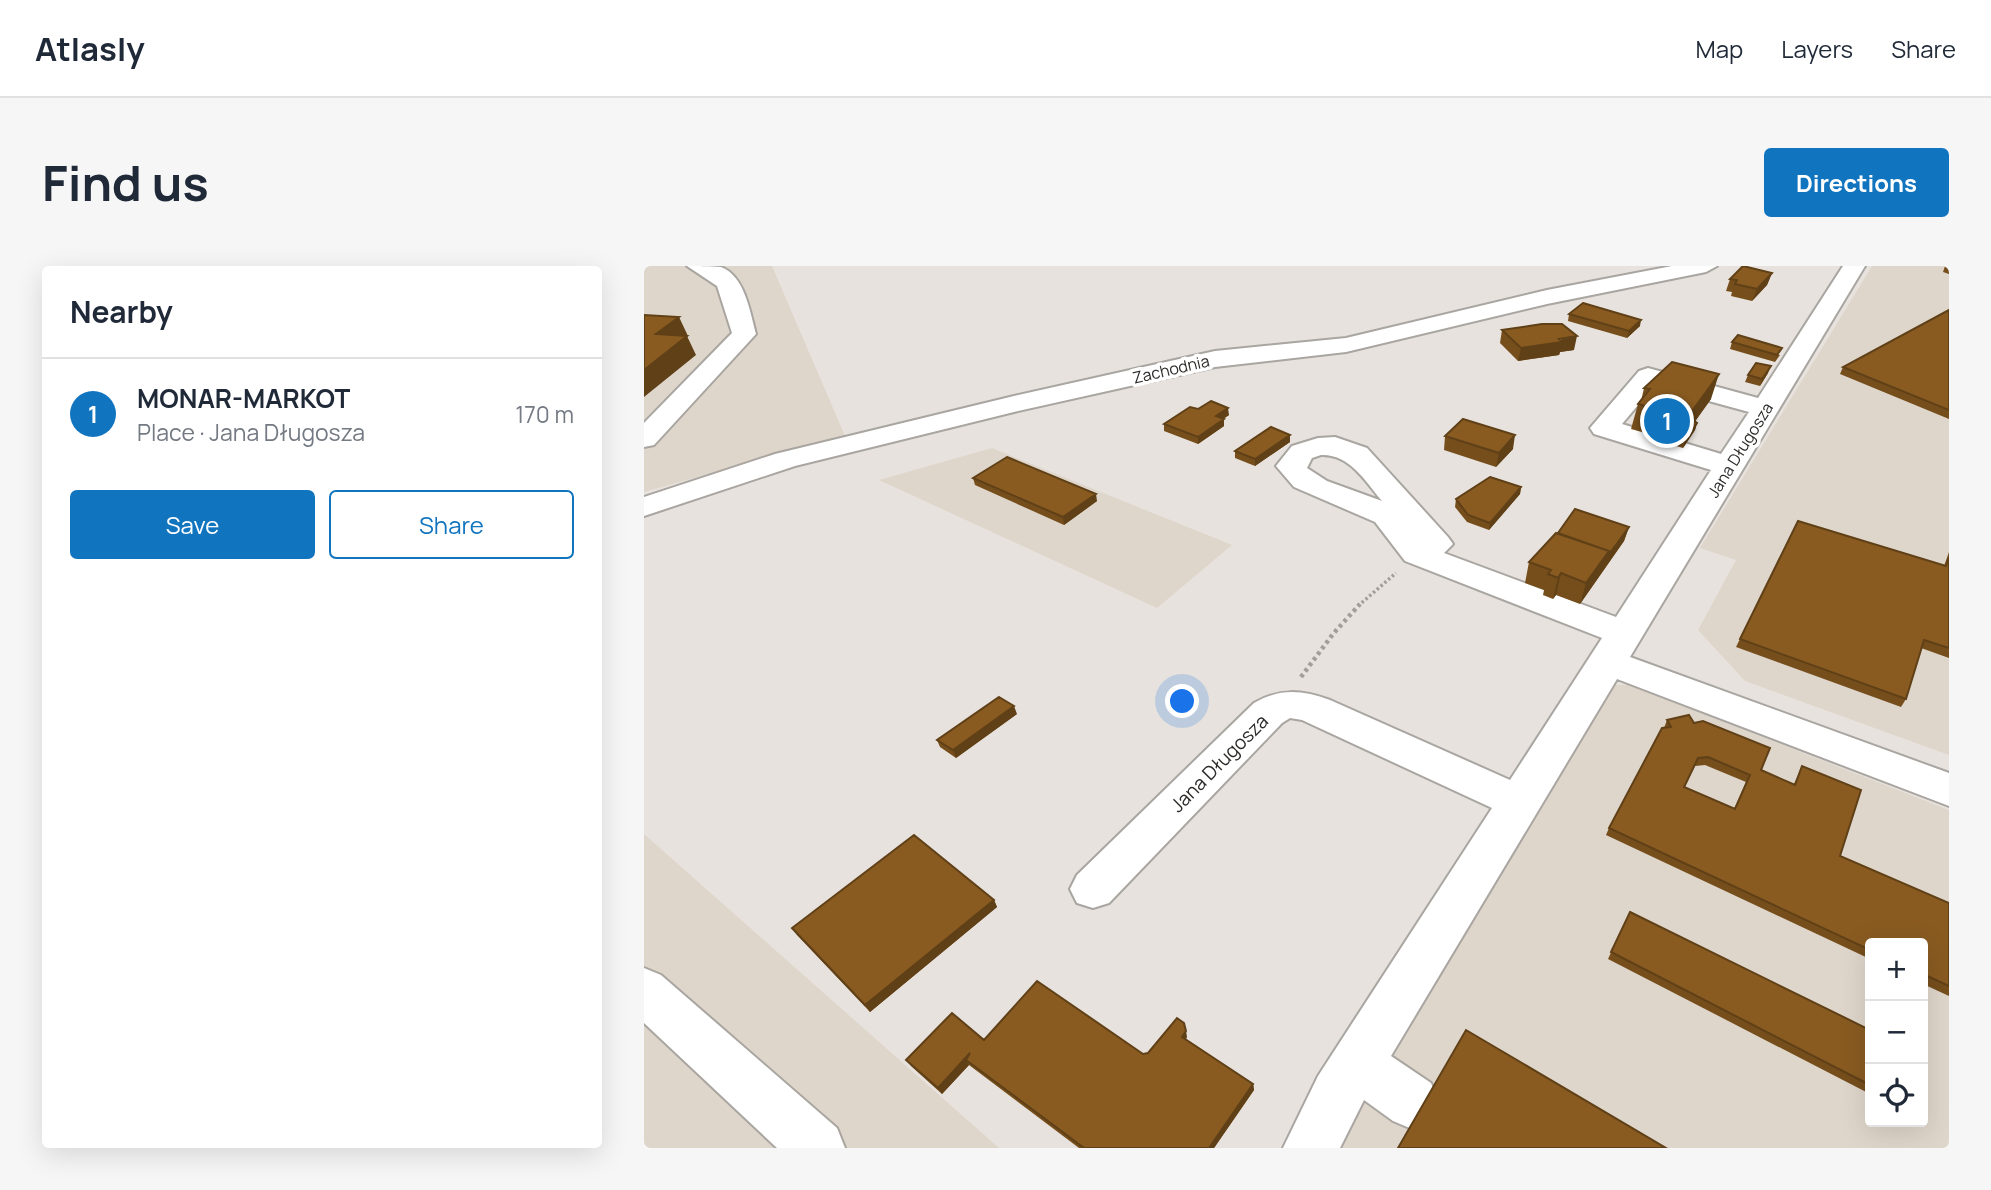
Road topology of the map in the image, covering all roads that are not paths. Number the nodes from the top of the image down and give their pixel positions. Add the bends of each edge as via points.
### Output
1 (698, 266) edge
2 (1706, 266) edge
3 (1854, 266) edge
4 (1765, 408) junction
5 (644, 439) edge
6 (1730, 466) junction
7 (644, 507) edge
8 (1417, 554) road end
9 (1617, 647) junction
10 (1949, 790) edge
11 (1520, 802) junction
12 (1093, 889) dead end
13 (644, 991) edge
14 (1358, 1064) junction
15 (1412, 1102) dead end
16 (817, 1148) edge
17 (1311, 1148) edge

1 - 5 street via 729,281 744,334
2 - 7 street, Zachodnia via 1547,297 1346,345 1215,359 1028,401 785,460
3 - 4 street, Jana Długosza
4 - 6 street, Jana Długosza
4 - 6 street via 1648,376 1604,428
6 - 9 street, Jana Długosza
8 - 9 street
9 - 10 street
9 - 11 street, Jana Długosza
11 - 12 street, Jana Długosza via 1316,710 1283,704 1259,722
11 - 14 street, Jana Długosza
13 - 16 street
14 - 15 street
14 - 17 street, Jana Długosza

